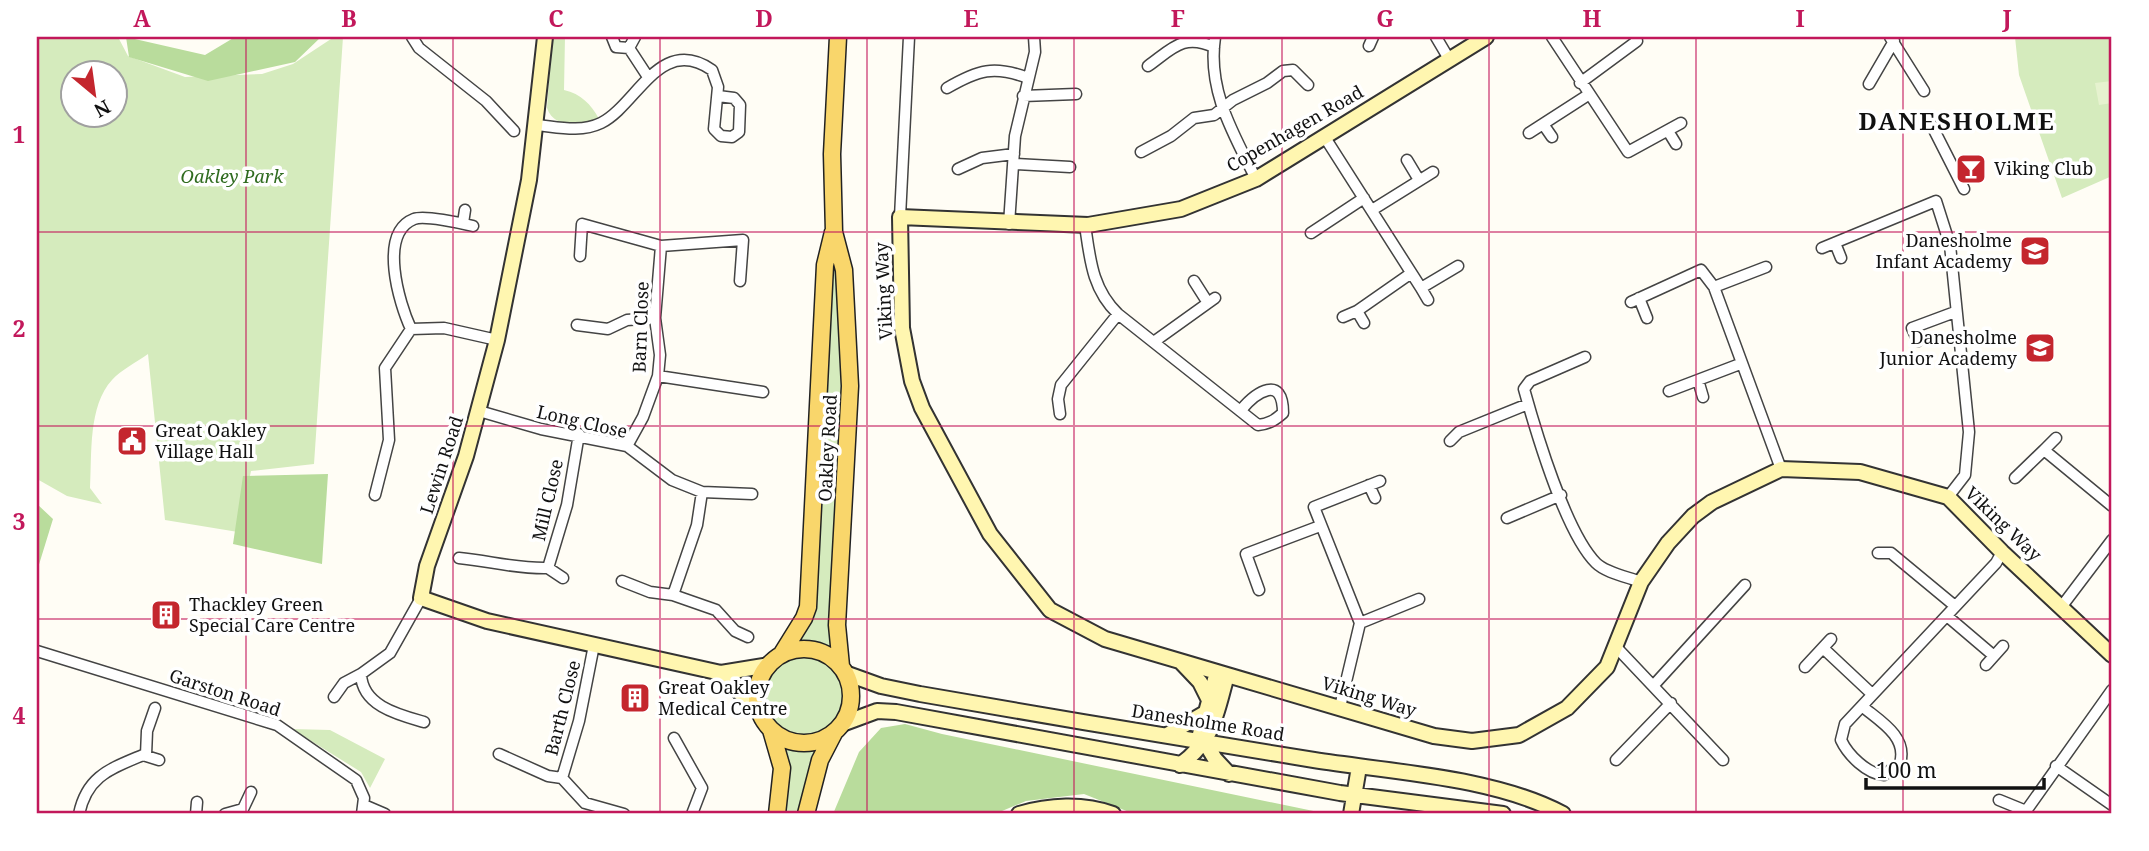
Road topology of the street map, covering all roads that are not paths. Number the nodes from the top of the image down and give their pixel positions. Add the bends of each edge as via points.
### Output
1 (412, 37) edge
2 (545, 37) edge
3 (612, 37) edge
4 (635, 37) edge
5 (838, 37) edge
6 (908, 37) edge
7 (1034, 37) edge
8 (1436, 37) edge
9 (1486, 37) edge
10 (1552, 37) edge
11 (1892, 39) edge
12 (1637, 41) dead end
13 (1214, 42) edge
14 (629, 48) junction
15 (1450, 59) junction
16 (1148, 66) dead end
17 (648, 77) junction
18 (1028, 78) junction
19 (1580, 83) junction
20 (1308, 85) dead end
21 (1869, 85) dead end
22 (947, 88) dead end
23 (1924, 91) dead end
24 (1076, 94) dead end
25 (1588, 95) junction
26 (718, 96) dead end
27 (1023, 96) junction
28 (1220, 108) junction
29 (1681, 123) dead end
30 (1543, 124) junction
31 (1931, 124) dead end
32 (536, 125) junction
33 (514, 131) dead end
34 (1668, 131) junction
35 (1529, 133) dead end
36 (1324, 136) junction
37 (1552, 137) dead end
38 (1676, 144) dead end
39 (1141, 152) dead end
40 (1014, 159) junction
41 (1407, 159) dead end
42 (1070, 167) dead end
43 (958, 169) dead end
44 (1433, 172) dead end
45 (1256, 179) junction
46 (1419, 180) junction
47 (1964, 189) dead end
48 (1364, 198) junction
49 (465, 210) dead end
50 (1372, 210) junction
51 (900, 217) junction
52 (1010, 224) junction
53 (1084, 225) junction
54 (834, 232) junction
55 (1311, 233) dead end
56 (1835, 243) junction
57 (661, 246) junction
58 (1822, 248) dead end
59 (580, 256) dead end
60 (1841, 258) dead end
61 (1458, 266) dead end
62 (1766, 267) dead end
63 (1410, 274) junction
64 (740, 281) dead end
65 (1194, 281) dead end
66 (1714, 287) junction
67 (1421, 288) junction
68 (1428, 300) dead end
69 (1357, 312) junction
70 (1955, 312) junction
71 (1118, 314) junction
72 (1343, 317) dead end
73 (655, 318) junction
74 (1647, 318) dead end
75 (1364, 323) dead end
76 (577, 325) dead end
77 (1912, 328) junction
78 (411, 329) junction
79 (1900, 333) dead end
80 (497, 340) junction
81 (1154, 341) junction
82 (1917, 341) dead end
83 (1585, 357) dead end
84 (1740, 364) junction
85 (658, 376) junction
86 (1698, 380) junction
87 (1669, 391) dead end
88 (763, 392) dead end
89 (1703, 397) dead end
90 (1528, 404) junction
91 (1241, 410) dead end
92 (479, 411) junction
93 (1060, 414) dead end
94 (579, 434) junction
95 (2056, 438) dead end
96 (1450, 441) dead end
97 (627, 446) junction
98 (2044, 450) junction
99 (1781, 469) junction
100 (2015, 478) dead end
101 (1380, 481) dead end
102 (1369, 485) junction
103 (702, 492) junction
104 (752, 494) dead end
105 (375, 495) dead end
106 (1561, 495) junction
107 (1948, 497) junction
108 (1375, 498) dead end
109 (2112, 506) edge
110 (1507, 518) dead end
111 (1320, 526) junction
112 (2112, 540) edge
113 (2002, 552) junction
114 (1878, 553) dead end
115 (459, 558) dead end
116 (548, 568) junction
117 (563, 578) dead end
118 (622, 581) dead end
119 (1641, 582) junction
120 (1745, 585) dead end
121 (1259, 590) dead end
122 (673, 595) junction
123 (421, 598) junction
124 (1419, 599) dead end
125 (1955, 606) junction
126 (2062, 606) junction
127 (1947, 616) junction
128 (1360, 623) junction
129 (748, 637) dead end
130 (1831, 639) dead end
131 (594, 645) junction
132 (2003, 646) dead end
133 (1617, 648) junction
134 (1823, 648) junction
135 (37, 651) edge
136 (2112, 655) edge
137 (1994, 656) junction
138 (775, 660) junction
139 (1181, 662) junction
140 (1986, 665) dead end
141 (1805, 667) dead end
142 (843, 670) junction
143 (720, 673) junction
144 (360, 674) junction
145 (1222, 674) junction
146 (1258, 684) junction
147 (1653, 686) junction
148 (2112, 690) edge
149 (1872, 694) junction
150 (334, 697) dead end
151 (1671, 703) junction
152 (1863, 706) junction
153 (155, 708) dead end
154 (1212, 708) junction
155 (1340, 708) junction
156 (760, 713) junction
157 (424, 722) dead end
158 (839, 727) junction
159 (771, 730) junction
160 (1167, 735) junction
161 (674, 738) dead end
162 (1205, 742) junction
163 (1239, 747) junction
164 (499, 754) dead end
165 (146, 755) junction
166 (159, 760) dead end
167 (1616, 760) dead end
168 (1723, 760) dead end
169 (1180, 765) junction
170 (2056, 766) junction
171 (1359, 767) junction
172 (1229, 774) junction
173 (562, 778) junction
174 (251, 792) dead end
175 (1355, 795) junction
176 (1999, 800) dead end
177 (197, 802) dead end
178 (2112, 805) edge
179 (363, 810) edge
180 (2028, 812) edge
181 (79, 814) edge
182 (196, 814) edge
183 (225, 814) edge
184 (385, 814) edge
185 (624, 814) edge
186 (692, 814) edge
187 (777, 814) edge
188 (806, 814) edge
189 (1019, 814) edge
190 (1113, 814) edge
191 (1351, 814) edge
192 (1503, 814) edge
193 (1563, 814) edge

1 - 33 street
2 - 32 street, Lewin Road
3 - 14 street via 616,47
4 - 14 street
5 - 54 main road, Oakley Road via 832,154
6 - 51 street, Viking Way
7 - 18 street
8 - 15 street
9 - 15 street, Copenhagen Road
10 - 19 street
11 - 21 street
11 - 23 street
12 - 19 street
13 - 16 street via 1184,41
13 - 28 street
14 - 17 street
15 - 36 street, Copenhagen Road
17 - 26 street via 665,65 698,62 712,70
17 - 32 street via 598,124 581,130
18 - 22 street via 993,69
18 - 27 street
19 - 25 street
20 - 28 street via 1293,70 1283,71
24 - 27 street
25 - 30 street
25 - 34 street via 1628,152
27 - 40 street
28 - 39 street via 1214,115 1194,118
28 - 45 street
29 - 34 street
30 - 35 street
30 - 37 street
31 - 47 street
32 - 80 street, Lewin Road
34 - 38 street
36 - 45 street, Copenhagen Road
36 - 48 street
40 - 42 street
40 - 43 street via 982,158
40 - 52 street
41 - 46 street
44 - 46 street
45 - 53 street, Copenhagen Road via 1181,209
46 - 50 street
48 - 50 street
48 - 55 street
49 - 78 street via 468,224 416,218 400,228 395,241 396,283
50 - 63 street
51 - 52 street, Copenhagen Road
51 - 139 street, Viking Way via 902,328 912,381 990,534 1050,610 1105,639
52 - 53 street, Copenhagen Road
53 - 71 street via 1092,274 1106,302
54 - 138 main road, Oakley Road via 825,265 808,607
54 - 142 main road, Oakley Road via 844,270 850,386 836,625
56 - 58 street
56 - 60 street
56 - 70 street via 1936,201 1951,245
57 - 59 street via 582,224
57 - 64 street via 743,240
57 - 73 street, Barn Close
61 - 67 street
62 - 66 street
63 - 67 street
63 - 69 street
65 - 81 street via 1212,301
66 - 74 street via 1701,270 1635,300
66 - 84 street
67 - 68 street
69 - 72 street
69 - 75 street
70 - 77 street
70 - 107 street via 1969,432 1968,463
71 - 81 street
71 - 93 street via 1061,385
73 - 76 street via 636,318 608,329
73 - 85 street, Barn Close
77 - 79 street
77 - 82 street
78 - 80 street via 444,328
78 - 105 street via 385,368 389,440
80 - 92 street, Lewin Road
81 - 91 street
83 - 90 street via 1530,381 1524,389
84 - 86 street
84 - 99 street
85 - 88 street
85 - 97 street, Barn Close
86 - 87 street
86 - 89 street
90 - 96 street via 1459,432
90 - 106 street
92 - 94 street, Long Close via 541,429
92 - 123 street, Lewin Road via 427,566
94 - 97 street, Long Close
94 - 116 street, Mill Close via 567,505
95 - 98 street
97 - 103 street, Long Close via 672,480
98 - 100 street
98 - 109 street
99 - 107 street, Viking Way via 1860,472
99 - 119 street, Viking Way via 1733,490 1693,516
101 - 102 street
102 - 108 street
102 - 111 street via 1314,507
103 - 104 street, Long Close
103 - 122 street via 695,534
106 - 110 street
106 - 119 street via 1585,548 1598,565
107 - 113 street, Viking Way
111 - 121 street via 1247,554
111 - 128 street
112 - 126 street
113 - 125 street
113 - 126 street, Viking Way
114 - 125 street via 1891,552
115 - 116 street, Mill Close via 517,569
116 - 117 street
118 - 122 street
119 - 133 street, Viking Way
120 - 147 street
122 - 129 street via 716,610 735,631
123 - 131 street via 487,621
123 - 144 street via 390,653
124 - 128 street
125 - 127 street
126 - 136 street, Viking Way
127 - 137 street
127 - 149 street
128 - 155 street
130 - 134 street
131 - 143 street
131 - 173 street, Barth Close
132 - 137 street
133 - 147 street
133 - 155 street, Viking Way via 1599,677 1567,708 1519,735 1455,740
134 - 141 street
134 - 149 street
135 - 179 street, Garston Road via 277,725 356,779
137 - 140 street
138 - 142 main road via 806,649 819,651
138 - 143 street
138 - 156 main road via 758,687
139 - 145 street, Viking Way
139 - 154 street via 1199,682
142 - 158 main road via 851,699
142 - 160 street, Danesholme Road via 881,686 920,694
143 - 156 street
144 - 150 street via 344,683
144 - 157 street via 365,690 379,705
145 - 146 street, Viking Way
145 - 154 street
146 - 154 street via 1235,690
146 - 155 street, Viking Way
147 - 151 street
148 - 170 street
149 - 152 street
151 - 167 street
151 - 168 street
152 - 152 street via 1902,747 1900,763 1884,775 1862,765 1841,740 1845,724
153 - 165 street via 147,731
154 - 160 street
154 - 162 street via 1200,734
154 - 163 street
156 - 159 main road
158 - 159 main road via 824,739 796,742
158 - 169 street via 877,711 896,712
158 - 188 main road via 820,760
159 - 187 main road via 782,768
160 - 162 street, Danesholme Road
161 - 186 street via 702,788
162 - 163 street, Danesholme Road
162 - 169 street
162 - 172 street
163 - 171 street, Danesholme Road
164 - 173 street, Barth Close
165 - 166 street
165 - 181 street via 94,781 86,790
169 - 172 street
170 - 178 street
170 - 180 street
171 - 175 street
171 - 193 street, Danesholme Road via 1440,776 1544,804
172 - 175 street
173 - 185 street, Barth Close via 585,803
174 - 183 street via 243,809
175 - 191 street
175 - 192 street
176 - 180 street
177 - 182 street
179 - 184 street
189 - 190 street via 1073,806

